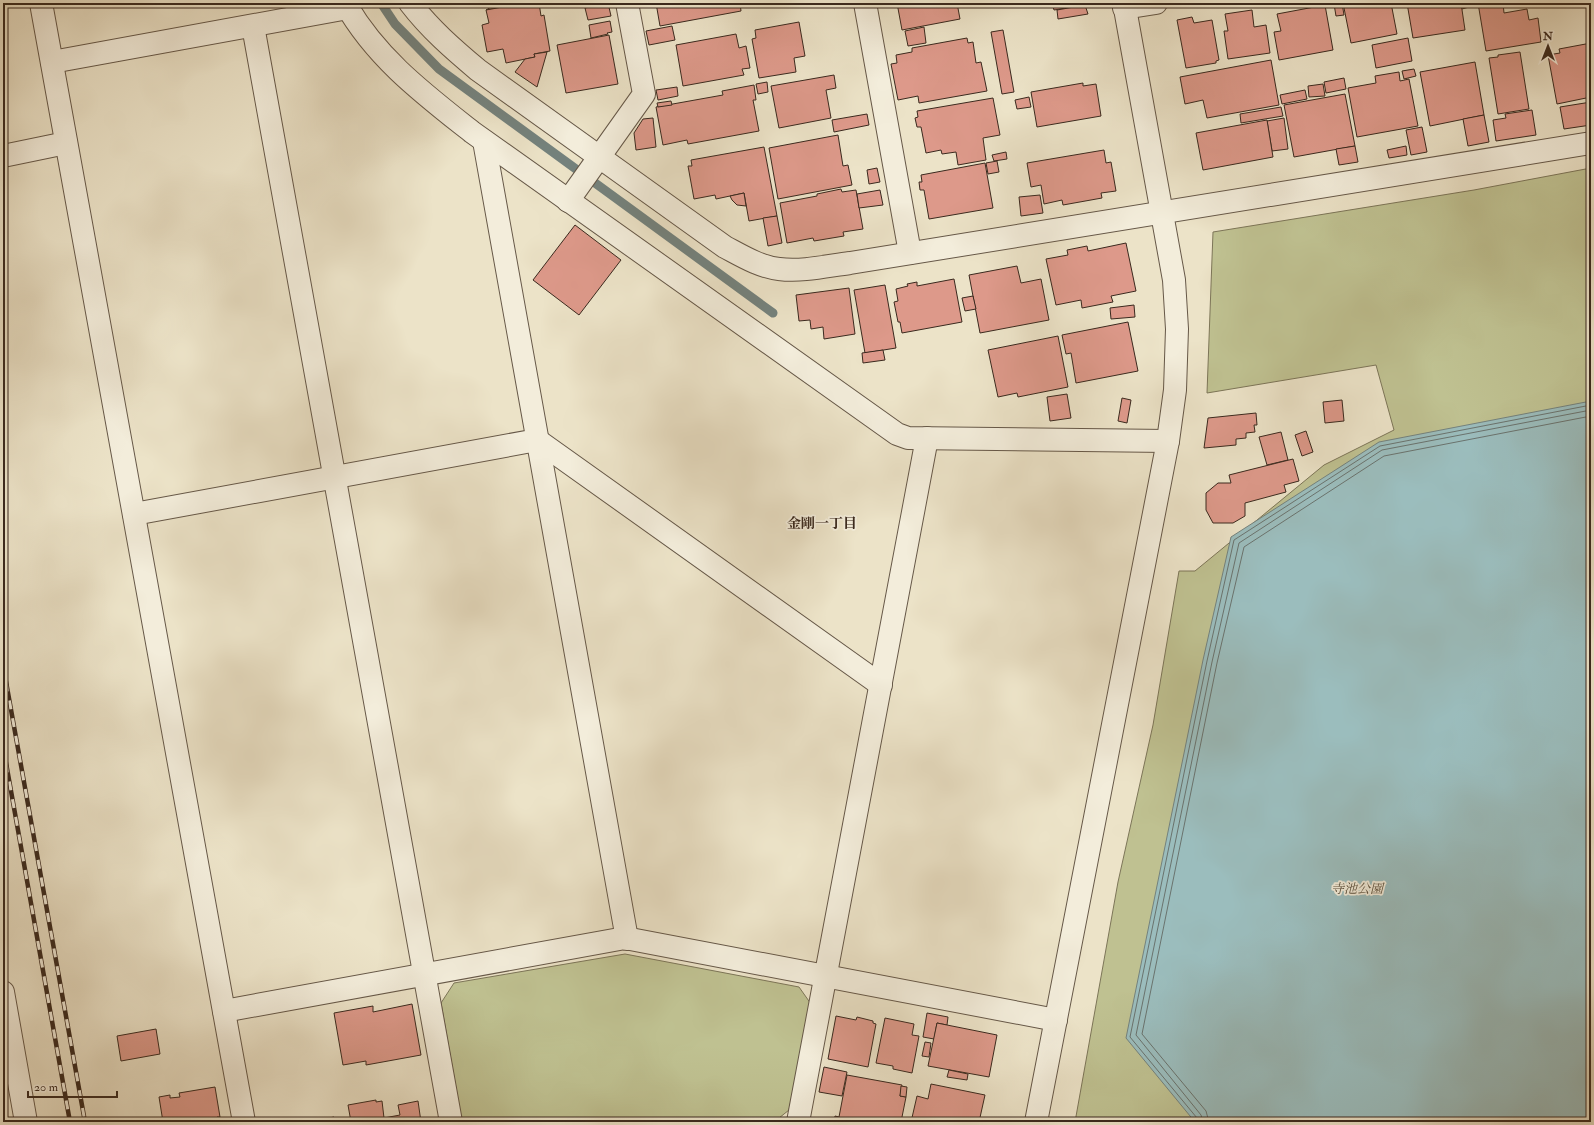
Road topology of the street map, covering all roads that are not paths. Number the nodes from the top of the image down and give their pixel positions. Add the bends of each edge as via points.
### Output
1 (41, 3) edge
2 (410, 3) edge
3 (627, 3) edge
4 (865, 3) edge
5 (1156, 3) edge
6 (346, 6) edge
7 (1124, 6) edge
8 (253, 26) junction
9 (52, 62) junction
10 (484, 141) junction
11 (66, 143) junction
12 (1591, 143) edge
13 (3, 156) edge
14 (595, 162) junction
15 (572, 195) junction
16 (1161, 212) junction
17 (910, 253) junction
18 (927, 438) junction
19 (537, 440) junction
20 (1168, 441) junction
21 (334, 477) junction
22 (134, 514) junction
23 (880, 685) junction
24 (627, 939) junction
25 (424, 974) junction
26 (825, 976) junction
27 (3, 992) edge
28 (224, 1011) junction
29 (1056, 1020) junction
30 (26, 1122) edge
31 (244, 1122) edge
32 (451, 1122) edge
33 (798, 1122) edge
34 (1036, 1122) edge

1 - 9 street
2 - 14 street via 446,43
3 - 14 street via 644,94
4 - 17 street
5 - 7 street
6 - 8 street
6 - 10 street via 380,52 414,86
7 - 16 street
8 - 9 street
8 - 21 street
9 - 11 street
10 - 15 street
10 - 19 street
11 - 13 street
11 - 22 street
12 - 16 street
14 - 15 street
14 - 17 street via 725,247 755,262 778,269 813,268
15 - 18 street via 897,434 908,438
16 - 17 street
16 - 20 street via 1174,280 1176,329 1175,390
18 - 20 street
18 - 23 street
19 - 21 street
19 - 23 street
19 - 24 street
20 - 29 street
21 - 22 street
21 - 25 street
22 - 28 street
23 - 26 street
24 - 25 street
24 - 26 street
25 - 28 street
25 - 32 street
26 - 29 street
26 - 33 street
27 - 30 street
28 - 31 street
29 - 34 street

